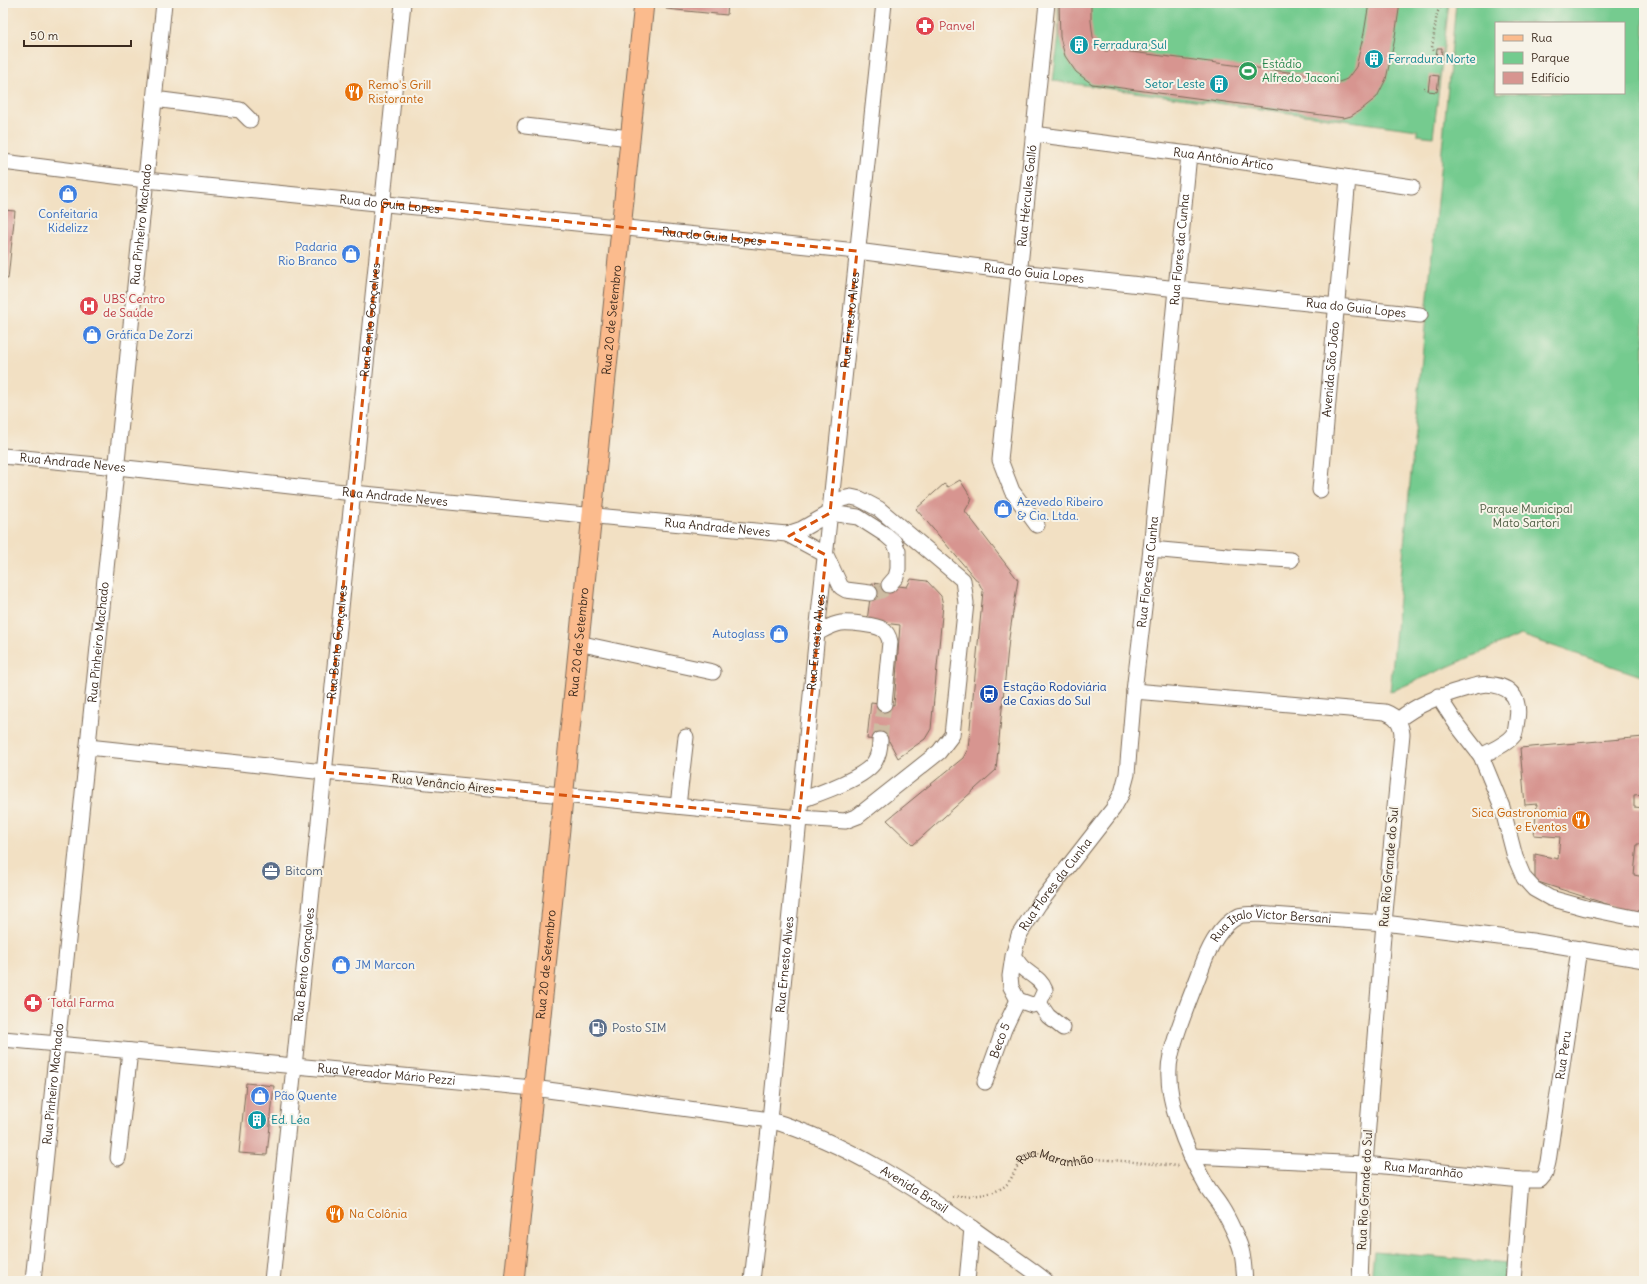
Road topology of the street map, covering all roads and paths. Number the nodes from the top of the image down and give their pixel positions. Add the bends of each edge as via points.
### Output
1 (164, 3) edge
2 (403, 3) edge
3 (644, 3) edge
4 (884, 3) edge
5 (1047, 3) edge
6 (1443, 3) edge
7 (1432, 12) dead end
8 (1437, 13) junction
9 (1436, 54) dead end
10 (1424, 88) dead end
11 (1428, 89) dead end
12 (154, 99) junction
13 (250, 120) dead end
14 (525, 126) dead end
15 (1034, 134) junction
16 (630, 138) junction
17 (1189, 154) junction
18 (3, 162) edge
19 (1348, 178) junction
20 (146, 180) junction
21 (1412, 187) dead end
22 (383, 203) junction
23 (621, 227) junction
24 (857, 251) junction
25 (1019, 272) junction
26 (1176, 288) junction
27 (1336, 304) junction
28 (1420, 315) dead end
29 (3, 456) edge
30 (117, 467) junction
31 (1320, 490) dead end
32 (353, 493) junction
33 (830, 513) junction
34 (592, 515) junction
35 (1037, 525) dead end
36 (787, 534) junction
37 (1151, 549) junction
38 (826, 555) junction
39 (1291, 560) dead end
40 (889, 585) tunnel mouth
41 (870, 593) tunnel mouth
42 (817, 633) junction
43 (578, 643) junction
44 (713, 672) dead end
45 (1134, 691) junction
46 (1438, 696) junction
47 (884, 704) tunnel mouth
48 (1398, 720) junction
49 (686, 737) dead end
50 (880, 740) tunnel mouth
51 (88, 747) junction
52 (1481, 756) junction
53 (324, 772) junction
54 (563, 796) junction
55 (801, 800) junction
56 (678, 806) junction
57 (799, 818) junction
58 (1644, 920) edge
59 (1384, 923) junction
60 (1579, 949) junction
61 (1013, 956) junction
62 (1644, 960) edge
63 (1018, 1000) junction
64 (1039, 1003) junction
65 (1063, 1028) dead end
66 (3, 1039) edge
67 (57, 1045) junction
68 (130, 1052) junction
69 (294, 1066) junction
70 (985, 1082) dead end
71 (533, 1088) junction
72 (770, 1120) junction
73 (118, 1158) dead end
74 (1193, 1162) junction
75 (1548, 1162) joint
76 (1365, 1164) junction
77 (1521, 1180) junction
78 (931, 1200) junction
79 (972, 1228) junction
80 (33, 1281) edge
81 (272, 1281) edge
82 (514, 1281) edge
83 (752, 1281) edge
84 (966, 1281) edge
85 (1046, 1281) edge
86 (1245, 1281) edge
87 (1360, 1281) edge
88 (1512, 1281) edge

1 - 12 street, Rua Pinheiro Machado
2 - 22 street, Rua Bento Gonçalves
3 - 16 main road, Rua 20 de Setembro
4 - 24 street, Rua Ernesto Alves
5 - 15 street, Rua Hércules Galló
6 - 8 path
7 - 8 path
8 - 9 path via 1432,48
10 - 11 path
12 - 13 street via 240,110
12 - 20 street, Rua Pinheiro Machado
14 - 16 street
15 - 17 street, Rua Antônio Ártico
15 - 25 street, Rua Hércules Galló
16 - 23 main road, Rua 20 de Setembro
17 - 19 street, Rua Antônio Ártico
17 - 26 street, Rua Flores da Cunha
18 - 20 street, Rua do Guia Lopes
19 - 21 street, Rua Antônio Ártico
19 - 27 street, Avenida São João
20 - 22 street, Rua do Guia Lopes
20 - 30 street, Rua Pinheiro Machado
22 - 23 street, Rua do Guia Lopes
22 - 32 street, Rua Bento Gonçalves
23 - 24 street, Rua do Guia Lopes
23 - 34 main road, Rua 20 de Setembro
24 - 25 street, Rua do Guia Lopes
24 - 33 street, Rua Ernesto Alves
25 - 26 street, Rua do Guia Lopes
25 - 35 street, Rua Hércules Galló via 1000,460 1012,491
26 - 27 street, Rua do Guia Lopes
26 - 37 street, Rua Flores da Cunha
27 - 28 street, Rua do Guia Lopes
27 - 31 street, Avenida São João
29 - 30 street, Rua Andrade Neves
30 - 32 street, Rua Andrade Neves
30 - 51 street, Rua Pinheiro Machado
32 - 34 street, Rua Andrade Neves
32 - 53 street, Rua Bento Gonçalves
33 - 36 street, Rua Andrade Neves via 802,529
33 - 38 street, Rua Ernesto Alves
33 - 40 street via 858,517 886,534 894,542 898,551 898,569 896,577
33 - 57 street, Rua Andrade Neves via 836,502 851,497 880,509 963,580 966,603 961,664 952,735 939,752 858,816 845,821
34 - 36 street, Rua Andrade Neves
34 - 43 main road, Rua 20 de Setembro
36 - 38 street, Rua Andrade Neves
37 - 39 street
37 - 45 street, Rua Flores da Cunha
38 - 41 street via 841,587
38 - 42 street, Rua Ernesto Alves
42 - 47 street via 842,623 884,629 890,642
42 - 55 street, Rua Ernesto Alves
43 - 44 street
43 - 54 main road, Rua 20 de Setembro
45 - 48 street via 1375,710 1392,714
45 - 61 street, Rua Flores da Cunha via 1128,774 1122,793 1113,809 1039,904 1020,935
46 - 48 street
46 - 52 street
46 - 52 street via 1482,684 1495,685 1514,696 1519,709 1515,733 1507,743
48 - 59 street, Rua Rio Grande do Sul via 1402,734
49 - 56 street
50 - 55 street via 879,753 868,770 831,790
51 - 53 street, Rua Venâncio Aires
51 - 67 street, Rua Pinheiro Machado
52 - 58 street via 1502,807 1515,857 1524,878 1534,889 1550,898
53 - 54 street, Rua Venâncio Aires
53 - 69 street, Rua Bento Gonçalves
54 - 56 street, Rua Venâncio Aires
54 - 71 main road, Rua 20 de Setembro
55 - 57 street, Rua Ernesto Alves
56 - 57 street, Rua Venâncio Aires
57 - 72 street, Rua Ernesto Alves
59 - 60 street, Rua Italo Victor Bersani
59 - 74 street, Rua Italo Victor Bersani via 1257,914 1241,916 1231,921 1221,932 1203,962 1170,1056 1168,1078 1171,1097
59 - 76 street, Rua Rio Grande do Sul
60 - 62 street, Rua Italo Victor Bersani
60 - 75 street, Rua Peru
61 - 63 street, Rua Flores da Cunha via 1011,987
61 - 64 street via 1044,985 1045,990
63 - 64 street via 1032,1005
63 - 70 street, Beco 5 via 1004,1029
64 - 65 street via 1048,1016
66 - 67 street, Rua Vereador Mário Pezzi
67 - 68 street, Rua Vereador Mário Pezzi
67 - 80 street, Rua Pinheiro Machado
68 - 69 street, Rua Vereador Mário Pezzi
68 - 73 street
69 - 71 street, Rua Vereador Mário Pezzi
69 - 81 street, Rua Bento Gonçalves
71 - 72 street, Rua Vereador Mário Pezzi
71 - 82 main road, Rua 20 de Setembro
72 - 78 street, Avenida Brasil via 796,1128 855,1154
72 - 83 street, Rua Ernesto Alves
74 - 76 street, Rua Maranhão
74 - 78 path, Rua Maranhão via 1089,1159 1068,1162 1035,1153 1020,1161 1007,1185 996,1192
74 - 86 street, Rua Italo Victor Bersani via 1222,1208 1242,1252
75 - 77 street, Rua Maranhão via 1545,1174 1540,1180
76 - 77 street, Rua Maranhão
76 - 87 street, Rua Rio Grande do Sul
77 - 88 street
78 - 79 street, Avenida Brasil
79 - 84 street
79 - 85 street, Avenida Brasil

